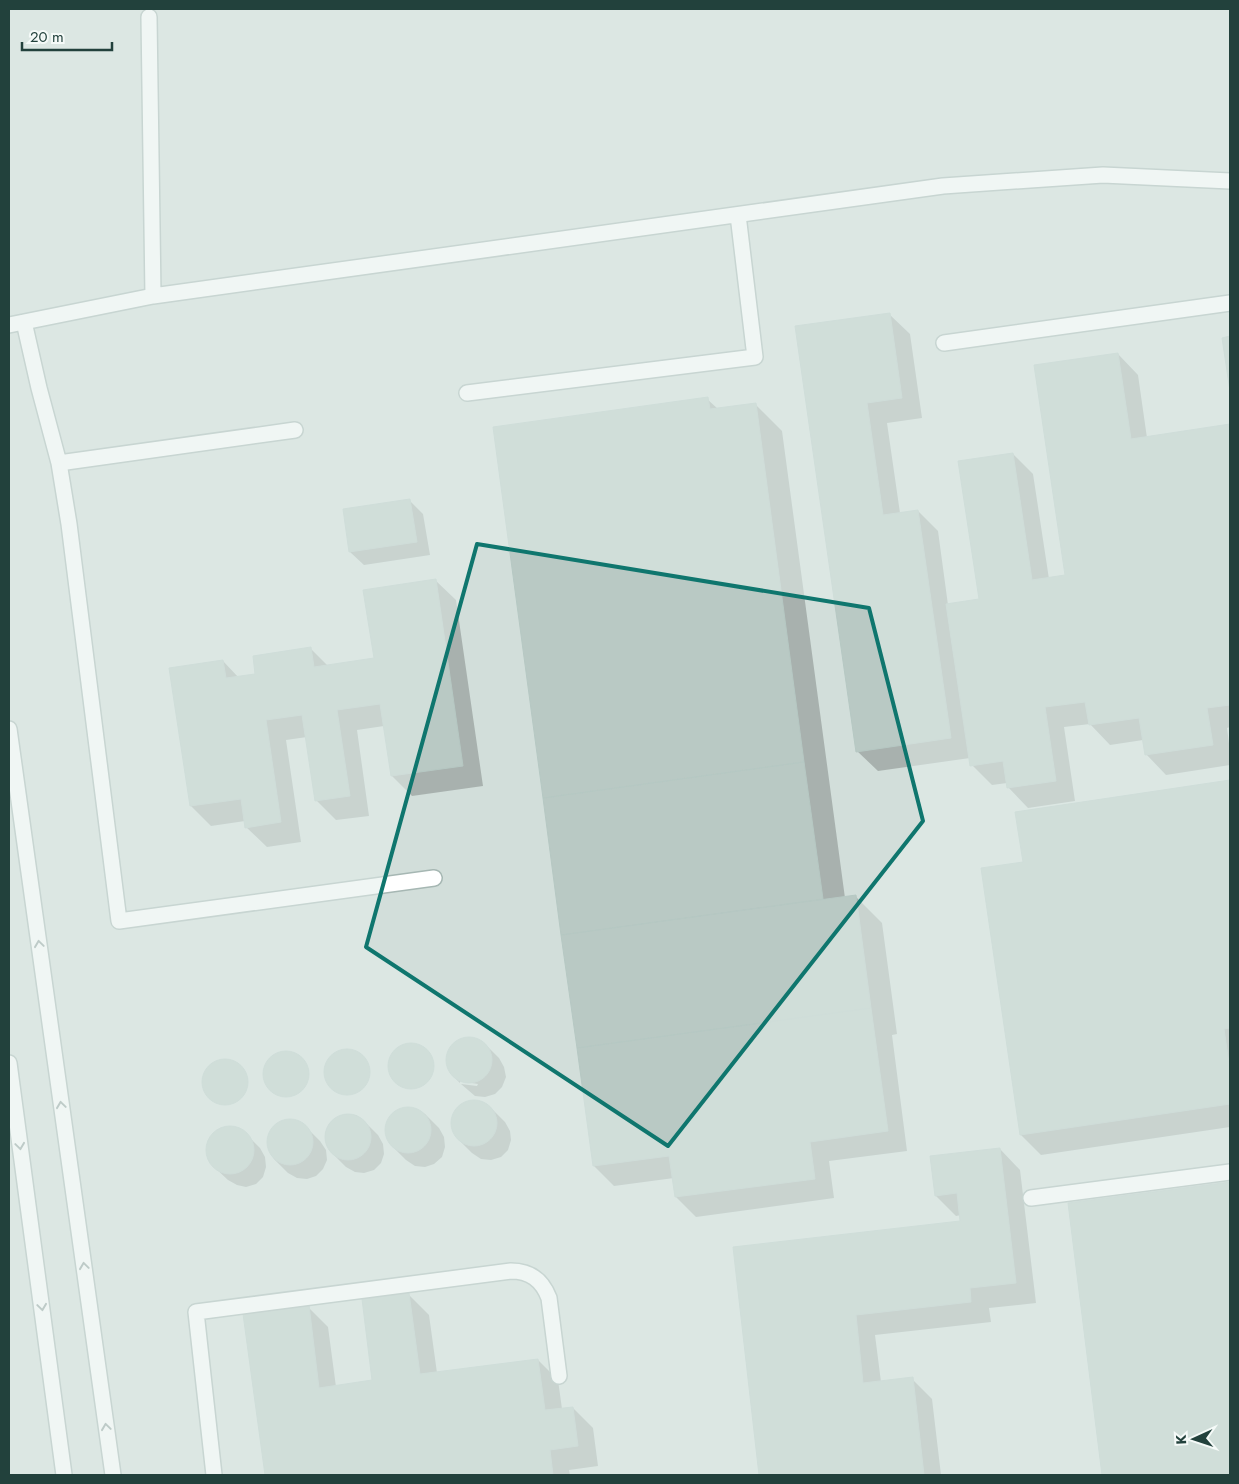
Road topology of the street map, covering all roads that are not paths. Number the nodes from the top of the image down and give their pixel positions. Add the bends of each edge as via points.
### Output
1 (149, 17) dead end
2 (1230, 180) edge
3 (738, 215) junction
4 (153, 296) junction
5 (1230, 303) edge
6 (24, 322) junction
7 (9, 325) edge
8 (944, 343) dead end
9 (467, 393) dead end
10 (295, 430) dead end
11 (59, 463) junction
12 (9, 729) edge
13 (10, 747) edge
14 (434, 878) dead end
15 (9, 1063) edge
16 (1230, 1172) edge
17 (1031, 1198) dead end
18 (559, 1376) dead end
19 (64, 1475) edge
20 (113, 1475) edge
21 (214, 1475) edge

1 - 4 street
2 - 3 street via 1103,175 943,186
3 - 4 street
3 - 9 street via 755,357
4 - 6 street
5 - 8 street
6 - 7 street
6 - 11 street
10 - 11 street
11 - 14 street via 119,921
12 - 13 street
20 -> 13 street
15 -> 19 street
16 - 17 street
18 - 21 street via 549,1298 538,1280 520,1271 196,1312

